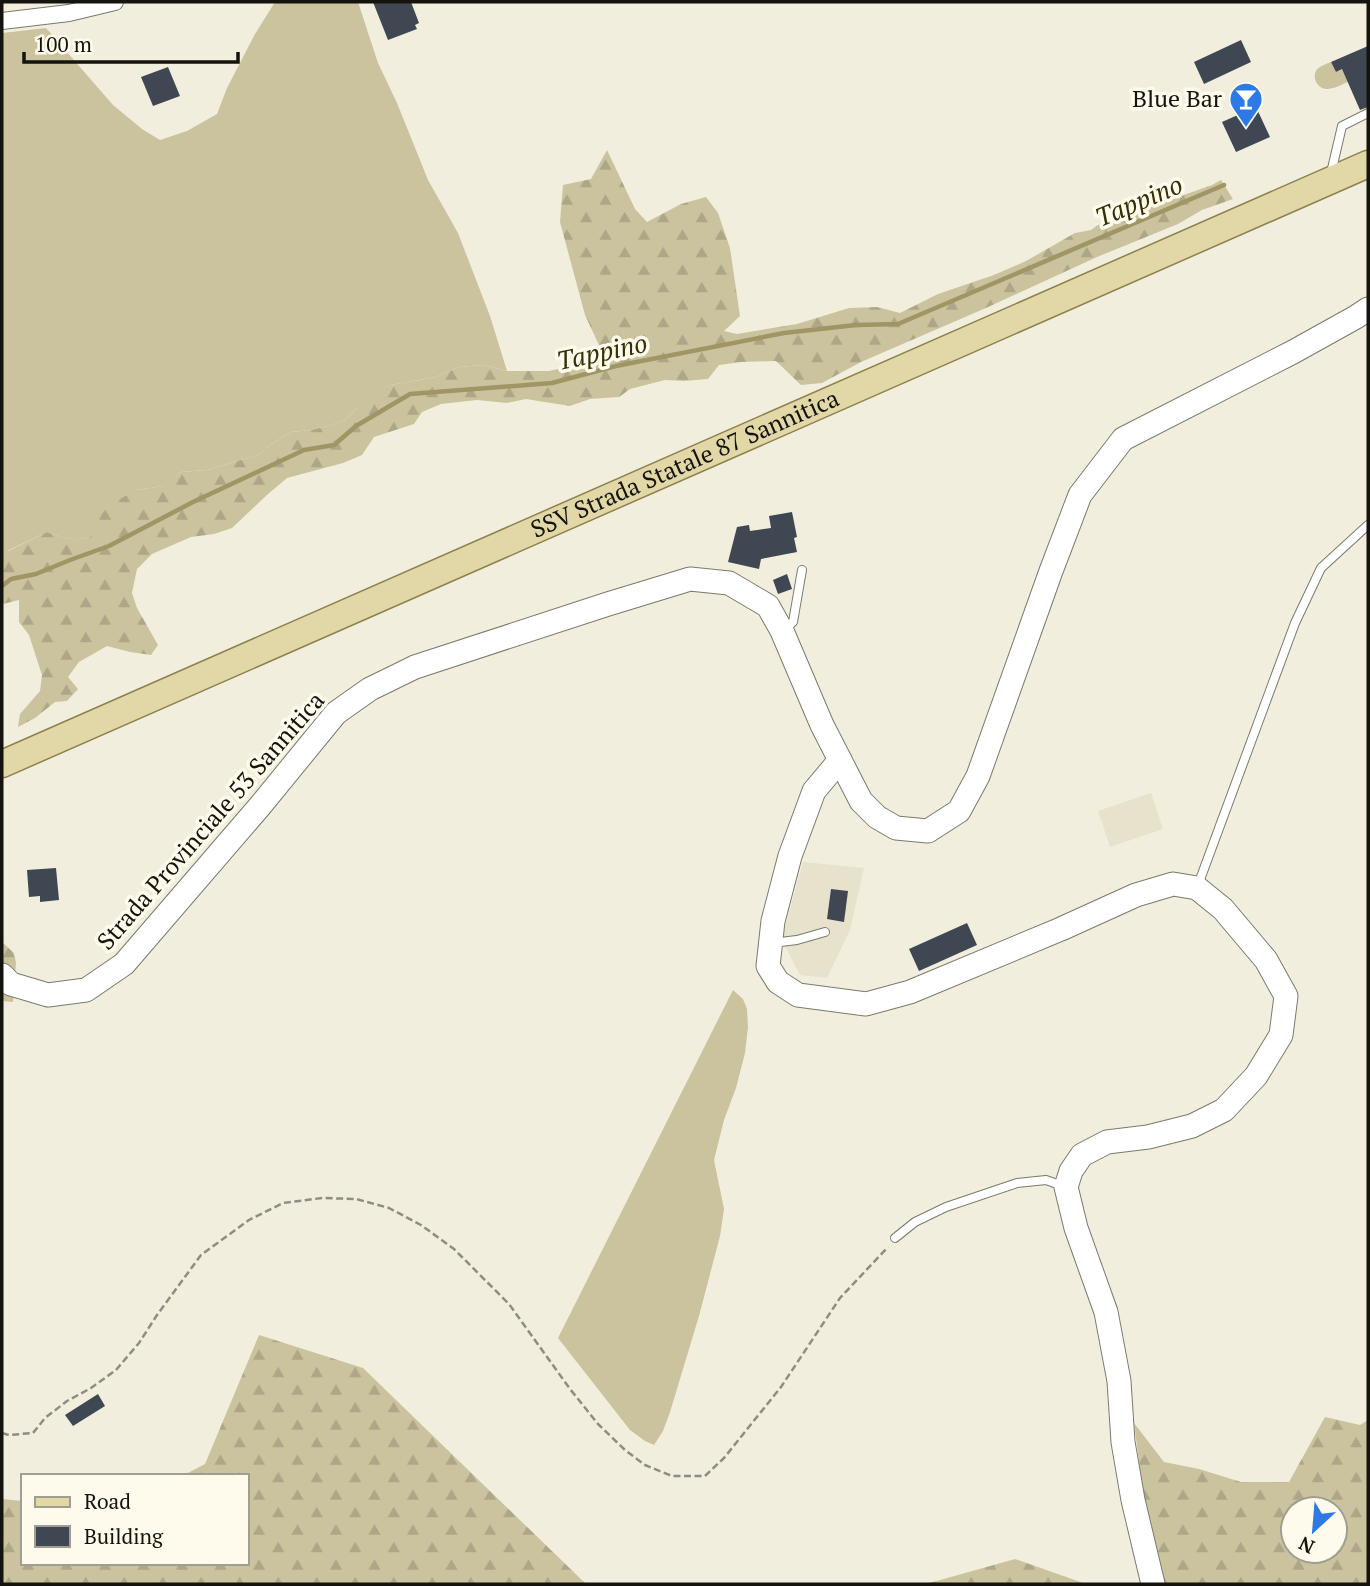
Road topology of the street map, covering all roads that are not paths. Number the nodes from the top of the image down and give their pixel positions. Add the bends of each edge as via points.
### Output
1 (115, 2) edge
2 (2, 21) edge
3 (1368, 113) edge
4 (1368, 164) edge
5 (1330, 181) junction
6 (1368, 309) edge
7 (1368, 525) edge
8 (802, 570) dead end
9 (782, 631) junction
10 (840, 760) junction
11 (2, 764) edge
12 (1196, 888) junction
13 (825, 932) dead end
14 (769, 944) junction
15 (2, 975) edge
16 (1066, 1187) junction
17 (895, 1238) road end
18 (1153, 1584) edge

1 - 2 street
3 - 5 lane via 1342,126
4 - 5 main road, SSV Strada Statale 87 Sannitica
5 - 11 main road, SSV Strada Statale 87 Sannitica
6 - 10 street, Strada Provinciale 53 Sannitica via 1123,439 1080,495 978,776 958,811 928,831 896,828 861,801
7 - 12 lane via 1321,568 1295,623
8 - 9 lane via 793,622
9 - 10 street, Strada Provinciale 53 Sannitica
9 - 15 street, Strada Provinciale 53 Sannitica via 768,606 729,583 690,579 415,667 370,689 336,713 124,964 86,990 48,995 11,984
10 - 14 street via 814,791 790,856
12 - 14 street via 1173,884 1136,895 911,992 866,1003 799,995 778,982 768,966
12 - 16 street via 1223,909 1266,960 1286,996 1281,1035 1256,1076 1224,1110 1192,1126 1107,1142 1082,1155
13 - 14 lane
16 - 17 lane via 1046,1180 1017,1183 946,1208 915,1222
16 - 18 street via 1106,1312 1133,1500

